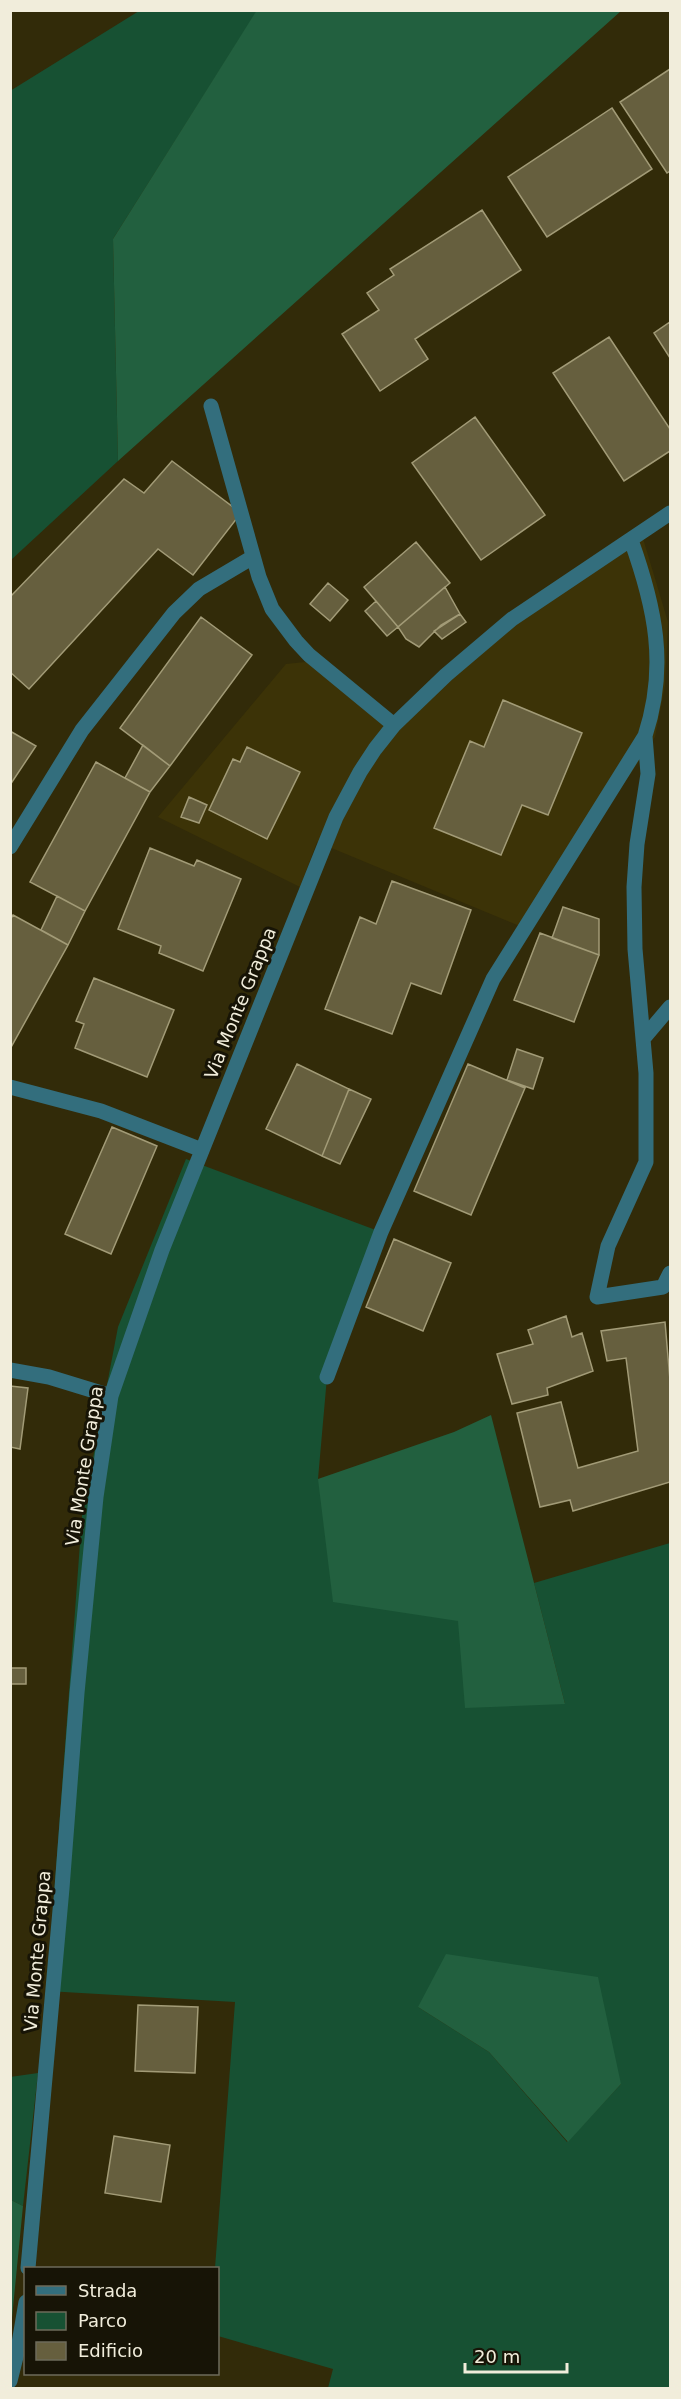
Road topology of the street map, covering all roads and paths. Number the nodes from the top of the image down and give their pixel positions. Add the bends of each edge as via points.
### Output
1 (211, 406) dead end
2 (670, 513) edge
3 (631, 540) junction
4 (253, 557) junction
5 (394, 725) junction
6 (645, 736) junction
7 (10, 847) edge
8 (670, 1007) edge
9 (643, 1039) junction
10 (10, 1087) edge
11 (202, 1150) junction
12 (670, 1273) edge
13 (10, 1370) edge
14 (327, 1377) dead end
15 (111, 1396) junction
16 (28, 2267) edge
17 (24, 2314) edge
18 (10, 2381) edge

1 - 4 street
2 - 3 street, Via Monte Grappa
3 - 5 street, Via Monte Grappa via 512,619
3 - 6 street via 649,596 658,657 655,696
4 - 5 street via 268,600 296,641
4 - 7 street via 199,589 174,613 82,730
5 - 11 street, Via Monte Grappa via 360,772 336,817
6 - 9 street via 648,774 634,887
6 - 14 street via 493,979 381,1232
8 - 9 street
9 - 12 street via 646,1162 608,1246 597,1297 663,1287
10 - 11 street via 101,1111
11 - 15 street, Via Monte Grappa
13 - 15 street
15 - 16 street, Via Monte Grappa via 96,1497 78,1681
17 - 18 street

